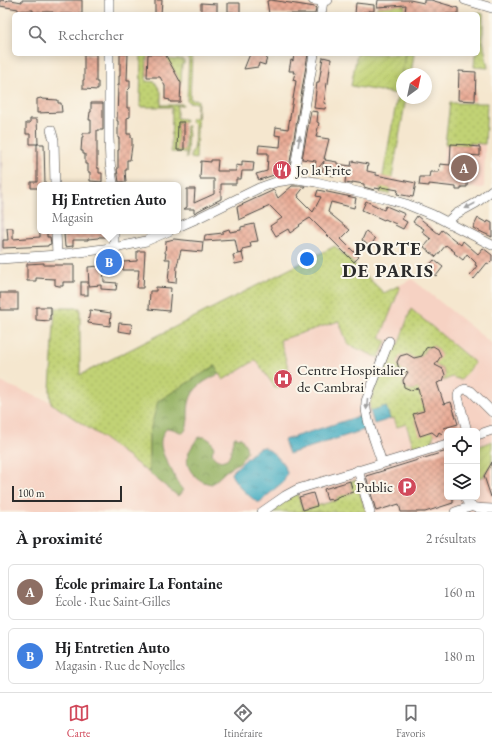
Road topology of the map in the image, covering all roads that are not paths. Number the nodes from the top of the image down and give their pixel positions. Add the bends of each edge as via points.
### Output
1 (109, 0) edge
2 (313, 0) edge
3 (465, 0) edge
4 (325, 1) edge
5 (492, 8) edge
6 (109, 12) edge
7 (321, 12) edge
8 (109, 56) edge
9 (314, 56) edge
10 (51, 130) dead end
11 (293, 179) junction
12 (55, 182) edge
13 (112, 182) edge
14 (492, 190) edge
15 (447, 222) junction
16 (181, 226) edge
17 (56, 234) edge
18 (114, 234) edge
19 (160, 234) edge
20 (492, 245) edge
21 (114, 248) junction
22 (56, 255) junction
23 (0, 259) edge
24 (389, 342) dead end
25 (492, 412) edge
26 (466, 428) edge
27 (492, 430) edge
28 (480, 434) edge
29 (444, 445) edge
30 (382, 463) junction
31 (358, 470) junction
32 (466, 500) edge
33 (470, 507) junction
34 (492, 509) edge
35 (262, 512) edge
36 (370, 512) edge
37 (456, 512) edge

1 - 6 street
2 - 4 street
3 - 5 street
4 - 7 street
8 - 13 street
11 -> 9 street
10 - 12 street via 54,140
11 - 15 street via 393,200
11 - 16 street via 259,188
14 -> 15 street
15 - 20 street
17 - 22 street
18 - 21 street
19 - 21 street
21 - 22 street
22 - 23 street
24 -> 30 street via 366,401 370,426
25 - 26 street via 471,392 463,389 458,397
27 - 28 street
29 - 30 street
30 - 31 street
31 - 35 street via 293,491
31 - 36 street
32 - 33 street
33 - 34 street via 476,510
33 - 37 street

